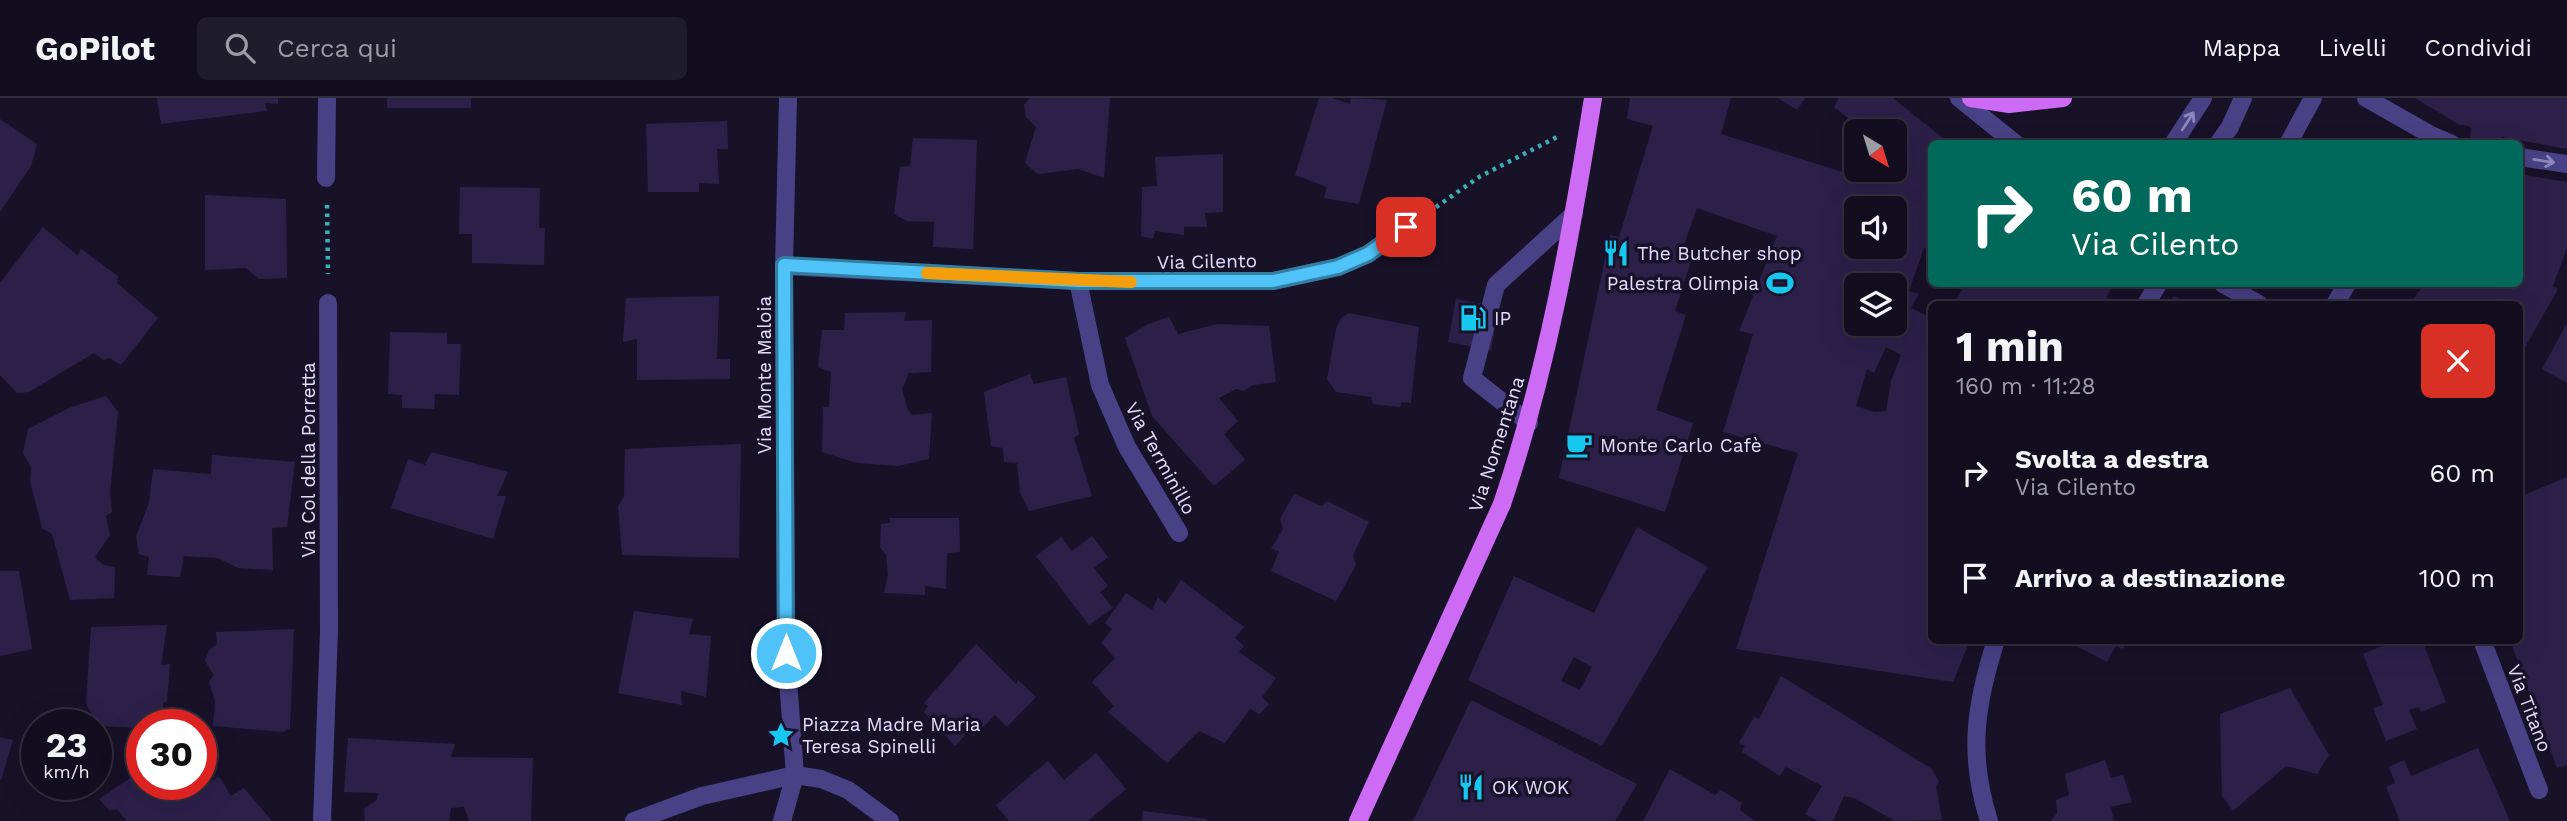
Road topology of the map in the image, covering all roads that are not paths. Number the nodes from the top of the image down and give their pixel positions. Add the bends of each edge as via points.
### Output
1 (327, 98) edge
2 (788, 98) edge
3 (1592, 98) edge
4 (1959, 98) edge
5 (1971, 98) edge
6 (2063, 98) edge
7 (2203, 98) edge
8 (2243, 98) edge
9 (2313, 98) edge
10 (2366, 98) edge
11 (2428, 139) edge
12 (2011, 140) edge
13 (2176, 140) edge
14 (2221, 140) edge
15 (2290, 140) edge
16 (2523, 157) edge
17 (2567, 164) edge
18 (326, 178) road end
19 (1574, 214) junction
20 (1406, 227) road end
21 (784, 265) junction
22 (1078, 281) junction
23 (2228, 287) edge
24 (2254, 301) edge
25 (328, 303) road end
26 (1528, 423) junction
27 (1179, 533) dead end
28 (1995, 644) edge
29 (2484, 644) edge
30 (795, 775) junction
31 (2539, 790) dead end
32 (641, 818) edge
33 (888, 819) edge
34 (321, 821) edge
35 (782, 821) edge
36 (1357, 821) edge
37 (1989, 821) edge

1 - 18 street
2 - 21 street, Via Monte Maloia
3 - 19 main road, Via Nomentana
4 - 12 street
5 - 6 main road via 2009,104
13 -> 7 street
8 - 14 street
9 - 15 street
10 - 11 street
16 -> 17 street
19 - 26 main road, Via Nomentana
19 - 26 street via 1496,285 1472,378
20 - 22 street, Via Cilento via 1352,261 1289,280
21 - 22 street, Via Cilento
21 - 30 street, Via Monte Maloia via 786,653
22 - 27 street, Via Terminillo via 1100,385 1128,447
23 - 24 street
25 - 34 street, Via Col della Porretta via 329,631
26 - 36 main road, Via Nomentana via 1502,504
28 - 37 street via 1975,728 1976,772
29 - 31 street, Via Titano
30 - 32 street via 702,796
30 - 33 street via 848,790
30 - 35 street

